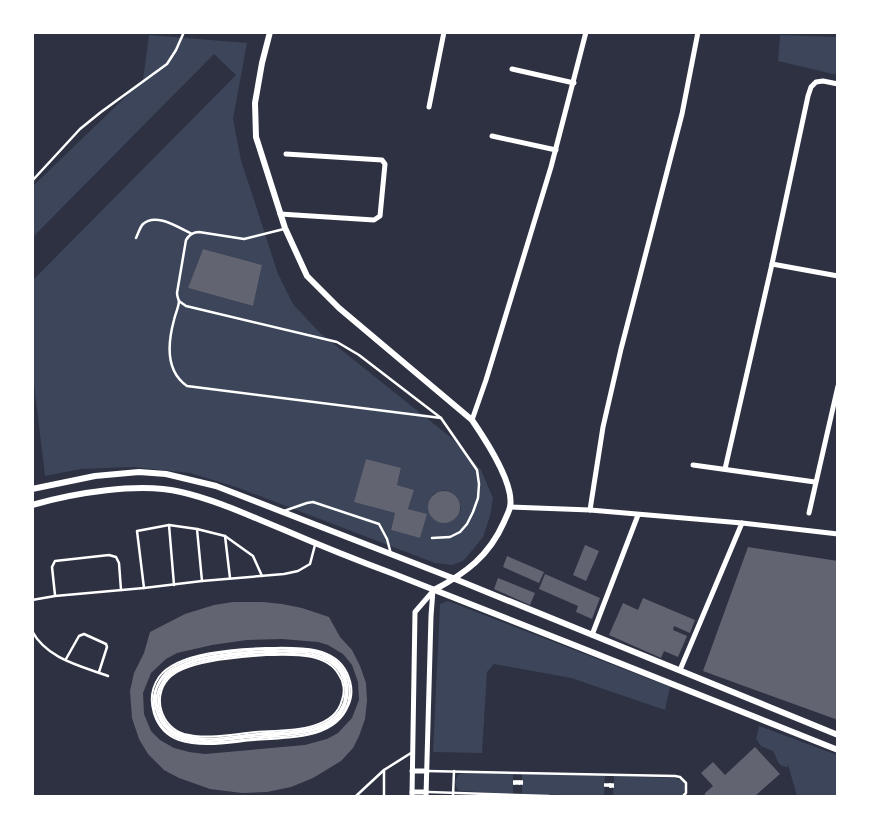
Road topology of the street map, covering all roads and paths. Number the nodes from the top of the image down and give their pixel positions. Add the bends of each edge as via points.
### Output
1 (184, 32) edge
2 (270, 32) edge
3 (444, 32) edge
4 (586, 32) edge
5 (698, 32) edge
6 (512, 69) dead end
7 (574, 83) junction
8 (838, 84) edge
9 (429, 107) dead end
10 (492, 136) dead end
11 (556, 150) junction
12 (286, 154) dead end
13 (32, 181) edge
14 (280, 214) junction
15 (285, 228) junction
16 (192, 234) junction
17 (136, 238) dead end
18 (772, 264) junction
19 (838, 276) edge
20 (179, 301) junction
21 (838, 386) edge
22 (441, 418) junction
23 (472, 420) junction
24 (693, 466) dead end
25 (725, 469) junction
26 (815, 482) junction
27 (32, 489) edge
28 (32, 505) edge
29 (510, 507) junction
30 (590, 510) junction
31 (283, 512) junction
32 (809, 513) dead end
33 (638, 515) junction
34 (742, 523) junction
35 (168, 525) junction
36 (197, 528) junction
37 (838, 534) edge
38 (225, 536) junction
39 (432, 538) dead end
40 (315, 543) junction
41 (392, 555) junction
42 (262, 576) junction
43 (230, 578) junction
44 (454, 579) junction
45 (202, 581) junction
46 (174, 585) junction
47 (144, 588) junction
48 (121, 590) junction
49 (434, 590) junction
50 (55, 596) junction
51 (32, 600) edge
52 (32, 631) edge
53 (592, 635) junction
54 (66, 660) junction
55 (680, 670) junction
56 (99, 672) junction
57 (108, 676) dead end
58 (838, 736) edge
59 (187, 738) junction
60 (838, 750) edge
61 (412, 752) junction
62 (384, 770) junction
63 (412, 771) junction
64 (427, 771) junction
65 (454, 771) junction
66 (412, 794) edge
67 (426, 794) edge
68 (454, 795) edge
69 (356, 796) edge
70 (384, 796) edge
71 (539, 796) edge
72 (549, 796) edge
73 (683, 796) edge

1 - 13 lane via 167,64 80,129
2 - 14 street via 255,103 256,137
3 - 9 street
4 - 7 street
5 - 30 street via 682,114 607,410
6 - 7 street
7 - 11 street
8 - 18 street via 823,81 811,87
10 - 11 street
11 - 23 street
12 - 14 street via 382,160 385,164 380,216 374,220
14 - 15 street
15 - 16 lane via 244,239 199,232
15 - 23 street via 307,276 339,308
16 - 17 lane via 152,219 142,225
16 - 20 lane via 186,240 177,293
18 - 19 street
18 - 25 street
20 - 22 lane via 186,306 337,342
20 - 22 lane via 171,333 170,354 173,372 187,386
21 - 26 street
22 - 39 lane via 477,470 478,498 460,532 450,537
23 - 29 street via 503,474
24 - 25 street
25 - 26 street
26 - 32 street
27 - 31 street via 94,476 139,472 166,474 216,486
28 - 40 street via 83,494 162,489 203,499
29 - 30 street
29 - 44 street via 491,546 472,567
30 - 33 street
31 - 41 street
31 - 41 lane via 312,502 379,524
33 - 34 street
33 - 53 street
34 - 37 street
34 - 55 street
35 - 36 lane
35 - 46 lane
35 - 47 lane via 137,531
36 - 38 lane
36 - 45 lane
38 - 42 lane via 253,556
38 - 43 lane
40 - 42 lane via 310,564 298,571
40 - 49 street
41 - 44 street
42 - 43 lane
43 - 45 lane
44 - 49 street
44 - 53 street
45 - 46 lane
46 - 47 lane
47 - 48 lane
48 - 50 lane
48 - 50 lane via 119,563 116,556 109,555 55,561 52,567
49 - 60 street
49 - 61 street via 415,612
49 - 64 street
50 - 51 lane
52 - 54 lane via 41,645
53 - 55 street
54 - 56 lane
54 - 56 lane via 79,636 84,634 106,644
55 - 58 street
56 - 57 lane
59 - 59 path via 298,730 324,724 342,706 343,679 338,669 316,656 266,654 232,657 181,668 163,683 158,704 168,726
59 - 59 path via 216,743 298,736 326,729 341,717 348,704 350,688 346,673 329,655 300,650 249,650 179,663 160,678 153,705 164,729 174,737
61 - 62 lane
61 - 63 street
62 - 69 lane
62 - 70 lane
63 - 64 street
63 - 66 street
64 - 65 lane
64 - 67 street
65 - 68 lane
65 - 73 lane via 675,776 686,783
66 - 67 street
67 - 68 lane
68 - 71 lane
71 - 72 lane

